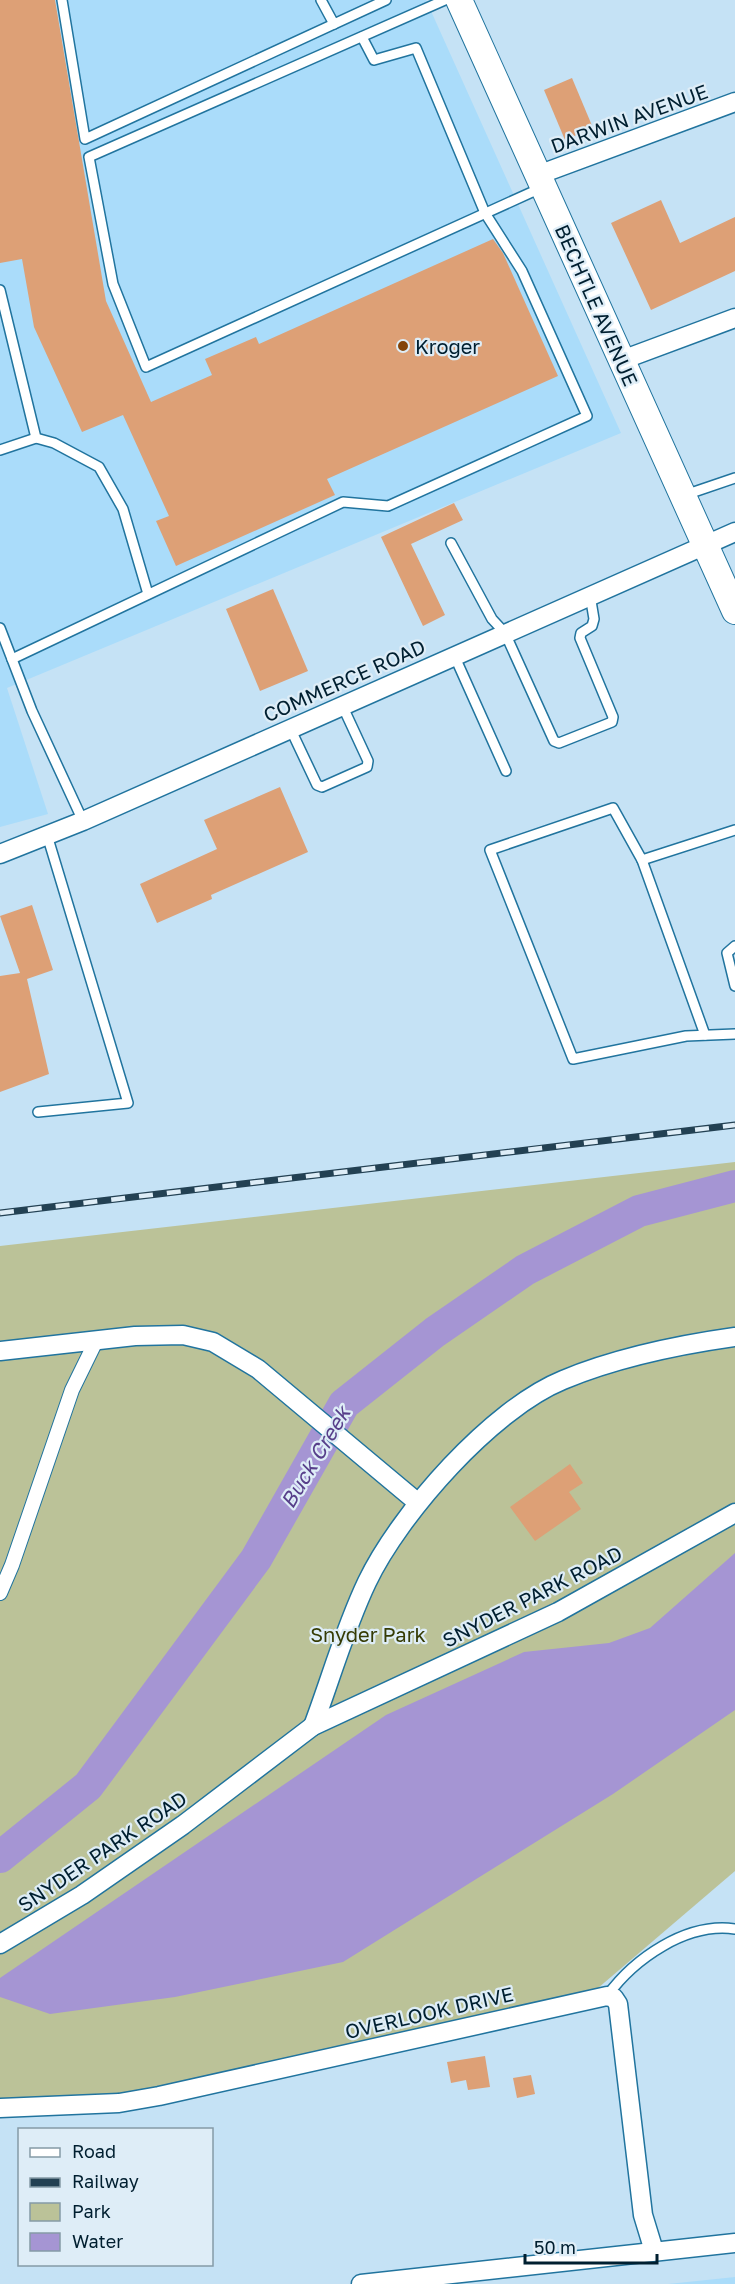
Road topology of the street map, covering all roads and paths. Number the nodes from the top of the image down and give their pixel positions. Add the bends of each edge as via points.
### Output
1 (62, 0) edge
2 (321, 0) edge
3 (386, 0) edge
4 (445, 0) edge
5 (459, 0) edge
6 (334, 24) junction
7 (362, 37) junction
8 (735, 102) edge
9 (85, 139) junction
10 (89, 156) junction
11 (541, 181) junction
12 (485, 213) junction
13 (0, 290) edge
14 (735, 318) edge
15 (622, 360) junction
16 (36, 438) junction
17 (0, 450) edge
18 (735, 478) edge
19 (683, 496) junction
20 (735, 532) edge
21 (451, 543) dead end
22 (705, 544) junction
23 (148, 594) junction
24 (590, 595) junction
25 (732, 596) edge
26 (0, 628) edge
27 (505, 633) junction
28 (454, 655) junction
29 (12, 659) junction
30 (342, 705) junction
31 (290, 728) junction
32 (506, 771) dead end
33 (83, 820) junction
34 (735, 830) edge
35 (47, 835) junction
36 (0, 854) edge
37 (642, 860) junction
38 (735, 946) edge
39 (735, 986) edge
40 (735, 1034) edge
41 (705, 1035) junction
42 (38, 1112) dead end
43 (735, 1337) edge
44 (96, 1341) junction
45 (0, 1351) edge
46 (417, 1502) junction
47 (735, 1513) edge
48 (0, 1593) edge
49 (313, 1726) junction
50 (735, 1929) edge
51 (0, 1944) edge
52 (607, 1996) junction
53 (0, 2108) edge
54 (735, 2243) edge
55 (654, 2251) junction
56 (361, 2284) edge

1 - 9 lane
2 - 6 lane
3 - 6 lane
4 - 7 lane
5 - 11 main road, BECHTLE AVENUE
6 - 9 lane
7 - 10 lane
7 - 12 lane via 374,60 416,48
8 - 11 street, DARWIN AVENUE
9 - 10 lane
10 - 12 lane via 113,284 146,367
11 - 12 lane
11 - 15 main road, BECHTLE AVENUE
12 - 23 lane via 522,271 587,416 388,506 343,502
13 - 16 lane
14 - 15 street
15 - 19 main road, BECHTLE AVENUE
16 - 17 lane
16 - 23 lane via 99,467 123,509
18 - 19 lane
19 - 22 main road, BECHTLE AVENUE
20 - 22 street, COMMERCE ROAD
21 - 27 lane via 492,619
22 - 24 street, COMMERCE ROAD
22 - 25 main road, BECHTLE AVENUE
23 - 29 lane
24 - 27 street, COMMERCE ROAD
24 - 27 lane via 594,618 580,638 612,722 559,743 554,741
26 - 29 lane
27 - 28 street, COMMERCE ROAD
28 - 30 street, COMMERCE ROAD
28 - 32 lane
29 - 33 lane via 57,769
30 - 31 street, COMMERCE ROAD
30 - 31 lane via 367,767 322,787 317,785
31 - 33 street, COMMERCE ROAD
33 - 35 street, COMMERCE ROAD
34 - 37 lane
35 - 36 street, COMMERCE ROAD
35 - 42 lane via 128,1103
37 - 41 lane
37 - 41 lane via 613,808 490,850 573,1059
38 - 39 lane via 727,953
40 - 41 lane
43 - 46 street via 674,1348 562,1380 505,1416
44 - 45 street
44 - 46 street via 183,1335 213,1342 258,1369
44 - 48 street via 72,1390
46 - 49 street via 390,1539 368,1581 349,1622
47 - 49 street, SNYDER PARK ROAD via 558,1612
49 - 51 street, SNYDER PARK ROAD via 183,1825 82,1895
50 - 52 lane via 696,1932 668,1942 616,1983
52 - 53 street, OVERLOOK DRIVE via 159,2096 119,2103
52 - 55 street via 618,2004 643,2215
54 - 55 street
55 - 56 street

